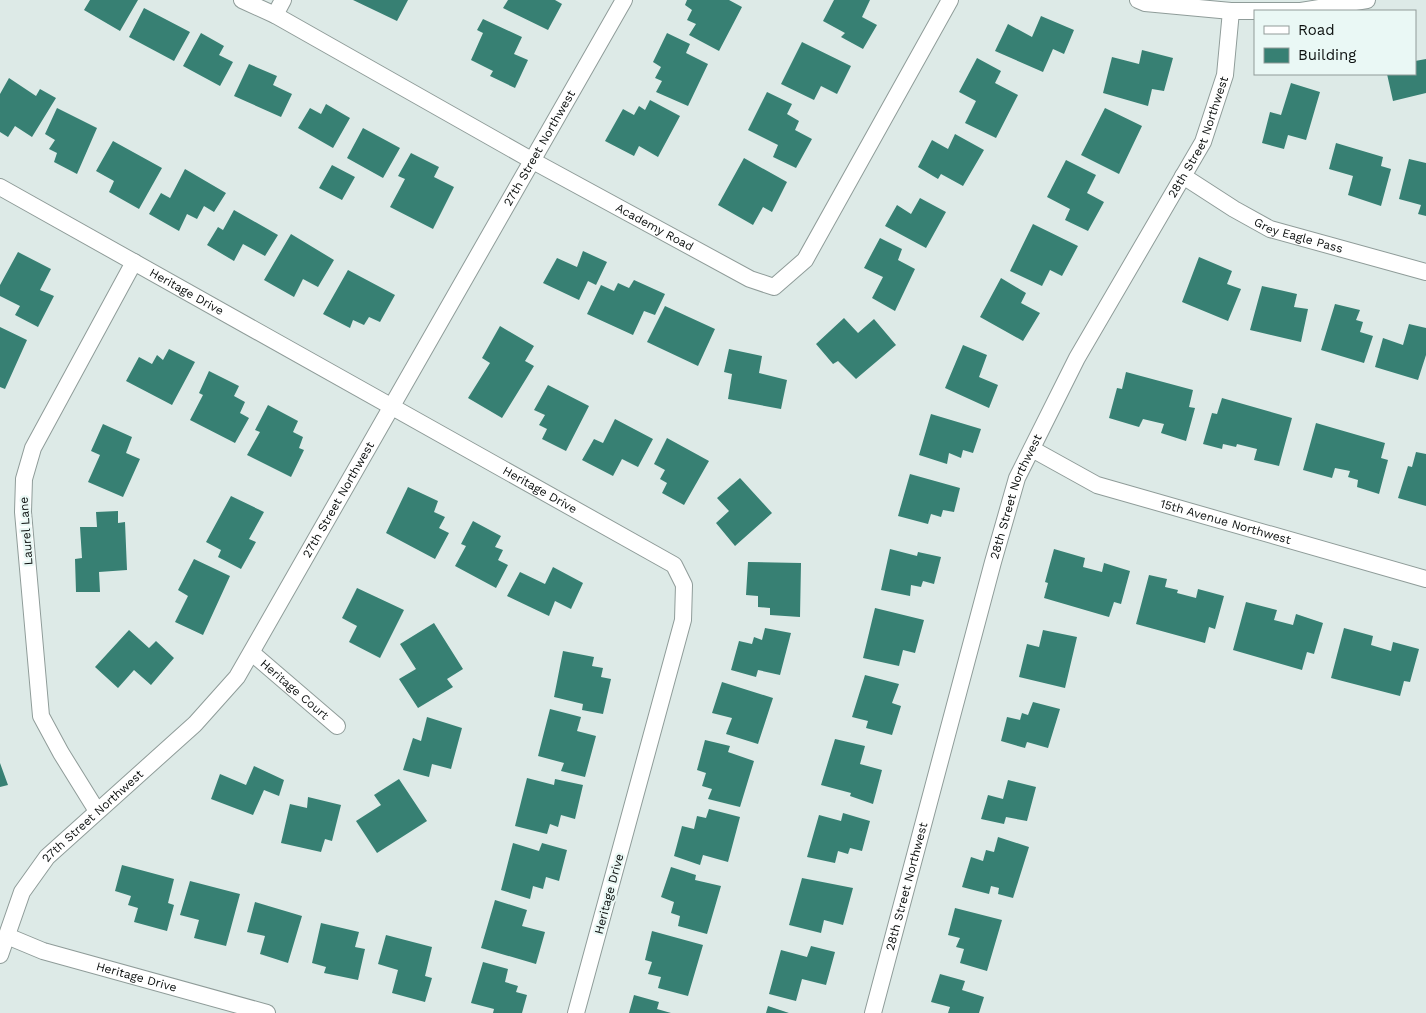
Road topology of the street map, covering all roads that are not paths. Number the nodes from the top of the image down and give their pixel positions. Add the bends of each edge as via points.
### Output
1 (242, 0) edge
2 (283, 0) edge
3 (624, 0) edge
4 (950, 0) edge
5 (1138, 0) edge
6 (1366, 0) edge
7 (1307, 10) edge
8 (1231, 11) junction
9 (1254, 11) edge
10 (275, 15) junction
11 (533, 161) junction
12 (1183, 176) junction
13 (0, 187) edge
14 (134, 262) junction
15 (1426, 272) edge
16 (392, 407) junction
17 (1032, 449) junction
18 (1426, 579) edge
19 (252, 653) junction
20 (337, 726) dead end
21 (98, 811) junction
22 (7, 936) junction
23 (0, 955) edge
24 (268, 1013) edge
25 (576, 1013) edge
26 (873, 1013) edge

1 - 10 street, Academy Road
2 - 10 street
3 - 11 street, 27th Street Northwest
4 - 11 street, Academy Road via 804,260 774,286 750,279
5 - 8 street
6 - 7 street
8 - 9 street
8 - 12 street, 28th Street Northwest via 1224,75 1202,142
10 - 11 street, Academy Road
11 - 16 street, 27th Street Northwest
12 - 15 street, Grey Eagle Pass via 1270,229
12 - 17 street, 28th Street Northwest via 1077,358
13 - 14 street, Heritage Drive
14 - 16 street, Heritage Drive
14 - 21 street, Laurel Lane via 33,448 24,479 23,512 41,716
16 - 19 street, 27th Street Northwest
16 - 25 street, Heritage Drive via 674,565 684,585 683,620
17 - 18 street, 15th Avenue Northwest via 1096,485
17 - 26 street, 28th Street Northwest via 1017,478 993,562
19 - 20 street, Heritage Court
19 - 21 street, 27th Street Northwest via 237,677 195,724
21 - 22 street, 27th Street Northwest via 47,857 22,892
22 - 23 street, 27th Street Northwest
22 - 24 street, Heritage Drive via 43,950

